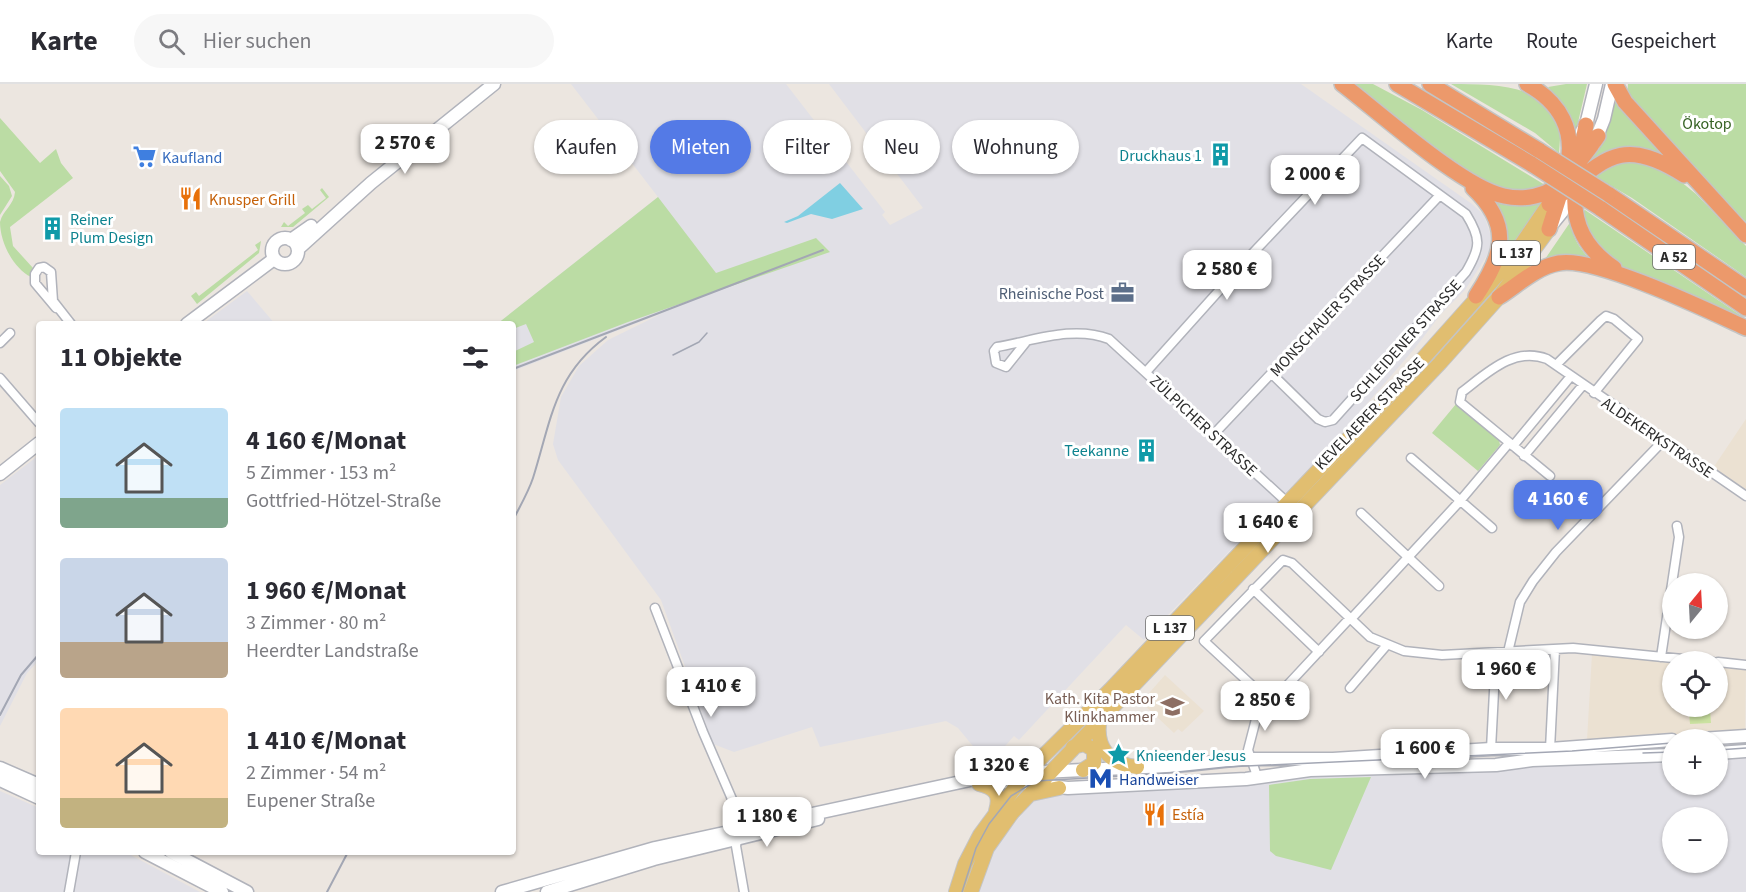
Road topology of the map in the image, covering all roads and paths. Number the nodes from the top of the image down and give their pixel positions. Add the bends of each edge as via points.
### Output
1 (482, 84) edge
2 (494, 84) edge
3 (1342, 84) edge
4 (1397, 84) edge
5 (1430, 84) edge
6 (1527, 84) edge
7 (1537, 84) edge
8 (1553, 84) edge
9 (1596, 84) edge
10 (1614, 84) edge
11 (1586, 125) junction
12 (1598, 136) junction
13 (1579, 161) junction
14 (1456, 172) junction
15 (1571, 179) junction
16 (1697, 183) junction
17 (1440, 195) junction
18 (1554, 200) junction
19 (1549, 229) junction
20 (1746, 235) edge
21 (295, 244) junction
22 (274, 259) junction
23 (1631, 280) junction
24 (1746, 288) edge
25 (1476, 296) junction
26 (1499, 297) junction
27 (56, 308) dead end
28 (1746, 308) edge
29 (68, 321) edge
30 (191, 321) edge
31 (1746, 328) edge
32 (10, 333) dead end
33 (1026, 342) dead end
34 (0, 343) edge
35 (1556, 365) junction
36 (1146, 372) junction
37 (1272, 374) junction
38 (1571, 376) junction
39 (0, 378) edge
40 (1583, 385) junction
41 (1594, 393) junction
42 (36, 420) edge
43 (1214, 434) junction
44 (1662, 441) junction
45 (36, 445) edge
46 (1511, 445) junction
47 (1524, 456) junction
48 (1411, 458) dead end
49 (0, 474) edge
50 (1550, 476) dead end
51 (1746, 496) edge
52 (1460, 501) junction
53 (1288, 503) junction
54 (1360, 513) dead end
55 (1677, 526) dead end
56 (1492, 528) dead end
57 (1408, 558) junction
58 (1439, 586) dead end
59 (1252, 589) junction
60 (655, 608) dead end
61 (1351, 619) junction
62 (1386, 646) junction
63 (1555, 649) junction
64 (1319, 651) junction
65 (1508, 652) junction
66 (1496, 653) junction
67 (1661, 657) joint
68 (1728, 663) edge
69 (1746, 665) edge
70 (1350, 688) dead end
71 (1271, 703) junction
72 (1100, 718) junction
73 (1746, 736) edge
74 (1728, 737) edge
75 (1662, 741) edge
76 (1073, 747) junction
77 (1491, 749) junction
78 (1550, 749) junction
79 (1746, 752) edge
80 (1728, 753) edge
81 (1662, 755) edge
82 (1249, 759) junction
83 (1137, 767) junction
84 (0, 768) edge
85 (1083, 770) junction
86 (1050, 771) junction
87 (1257, 776) junction
88 (1023, 777) junction
89 (0, 780) edge
90 (36, 784) edge
91 (979, 784) junction
92 (1038, 785) junction
93 (1059, 788) junction
94 (1027, 796) junction
95 (36, 797) edge
96 (996, 811) junction
97 (738, 834) junction
98 (75, 855) edge
99 (152, 855) edge
100 (177, 855) edge
101 (549, 888) edge
102 (529, 889) edge
103 (69, 892) edge
104 (222, 892) edge
105 (247, 892) edge
106 (502, 892) edge
107 (744, 892) edge
108 (956, 892) edge
109 (971, 892) edge

1 - 21 main road via 301,234
2 - 21 main road
3 - 14 highway
4 - 28 highway, A 52, bridge via 1600,208
5 - 24 highway, A 52, bridge via 1608,194
6 - 15 highway via 1549,98 1565,121
7 - 8 highway
9 - 11 main road, L 137
10 - 12 main road, L 137
10 - 16 highway via 1621,98
11 - 13 highway
11 - 15 main road, L 137
12 - 13 highway
12 - 15 main road, L 137
13 - 15 highway
14 - 15 highway via 1490,192 1518,198 1548,191
14 - 25 highway via 1484,199 1499,226 1497,259
15 - 16 highway via 1598,163 1631,154 1662,161
15 - 18 highway
15 - 19 main road, L 137 via 1562,212
15 - 23 highway via 1575,214 1585,240 1604,261
16 - 20 highway
17 - 36 street, ZÜLPICHER STRASSE via 1362,138
17 - 37 street, MONSCHAUER STRASSE
17 - 37 street, SCHLEIDENER STRASSE via 1466,214 1476,230 1475,257 1466,272 1333,420 1318,419
18 - 19 highway
18 - 25 main road, L 137 via 1510,261
19 - 26 main road, L 137
21 - 22 main road via 277,241 272,250
21 - 22 main road via 297,258 290,264
22 - 30 main road
23 - 26 highway via 1589,264 1568,262 1539,270
23 - 31 highway
25 - 53 main road, KEVELAERER STRASSE / L 137 via 1402,382
26 - 72 main road, KEVELAERER STRASSE / L 137
27 - 29 street
32 - 34 street
33 - 36 street, ZÜLPICHER STRASSE via 1072,333 1099,336 1108,339
35 - 38 street, ALDEKERKSTRASSE
35 - 41 street via 1606,316 1614,319 1638,339
35 - 46 street, ALDEKERKSTRASSE via 1536,354 1523,354 1492,369 1462,392 1463,406
36 - 43 street, ZÜLPICHER STRASSE
37 - 43 street, MONSCHAUER STRASSE
38 - 40 street, ALDEKERKSTRASSE
38 - 46 street
39 - 42 street
40 - 41 street, ALDEKERKSTRASSE
40 - 47 street
41 - 44 street, ALDEKERKSTRASSE
43 - 53 street, ZÜLPICHER STRASSE
44 - 51 street, ALDEKERKSTRASSE
44 - 65 street via 1533,581 1520,602
45 - 49 main road
46 - 47 street
46 - 52 street
47 - 50 street
48 - 52 street
52 - 56 street
52 - 57 street
53 - 88 main road, KEVELAERER STRASSE / L 137
54 - 57 street
55 - 67 street via 1679,537
57 - 58 street
57 - 61 street
59 - 61 street via 1279,561 1288,561
59 - 64 street
59 - 71 street via 1204,640
60 - 97 street via 738,813
61 - 62 street
61 - 64 street
62 - 66 street via 1424,654
62 - 70 street
63 - 65 street
63 - 67 street
63 - 78 street
64 - 71 street
65 - 66 street
66 - 77 street
68 - 69 street
71 - 82 street via 1254,723
72 - 76 main road, KEVELAERER STRASSE / L 137
72 - 83 main road via 1099,738 1104,751 1115,762
73 - 74 main road
75 - 78 main road
76 - 85 main road via 1084,744 1094,750 1094,763
76 - 86 main road, KEVELAERER STRASSE / L 137
77 - 78 main road
77 - 82 main road via 1333,759
79 - 80 main road
81 - 87 main road via 1310,770
82 - 83 main road
82 - 87 street
83 - 85 main road
84 - 90 main road
85 - 86 main road
86 - 88 main road
86 - 92 main road, KEVELAERER STRASSE / L 137
87 - 93 main road
88 - 91 main road
88 - 92 main road
88 - 96 main road, L 137
88 - 97 main road via 978,777
89 - 95 main road
91 - 96 main road via 996,791
91 - 97 main road
92 - 93 main road
92 - 94 main road, L 137
93 - 94 main road
94 - 109 main road, L 137 via 987,848
96 - 108 main road, L 137 via 973,849
97 - 101 main road
97 - 107 street
98 - 103 street
99 - 104 main road
100 - 105 main road
101 - 102 main road
102 - 106 main road

